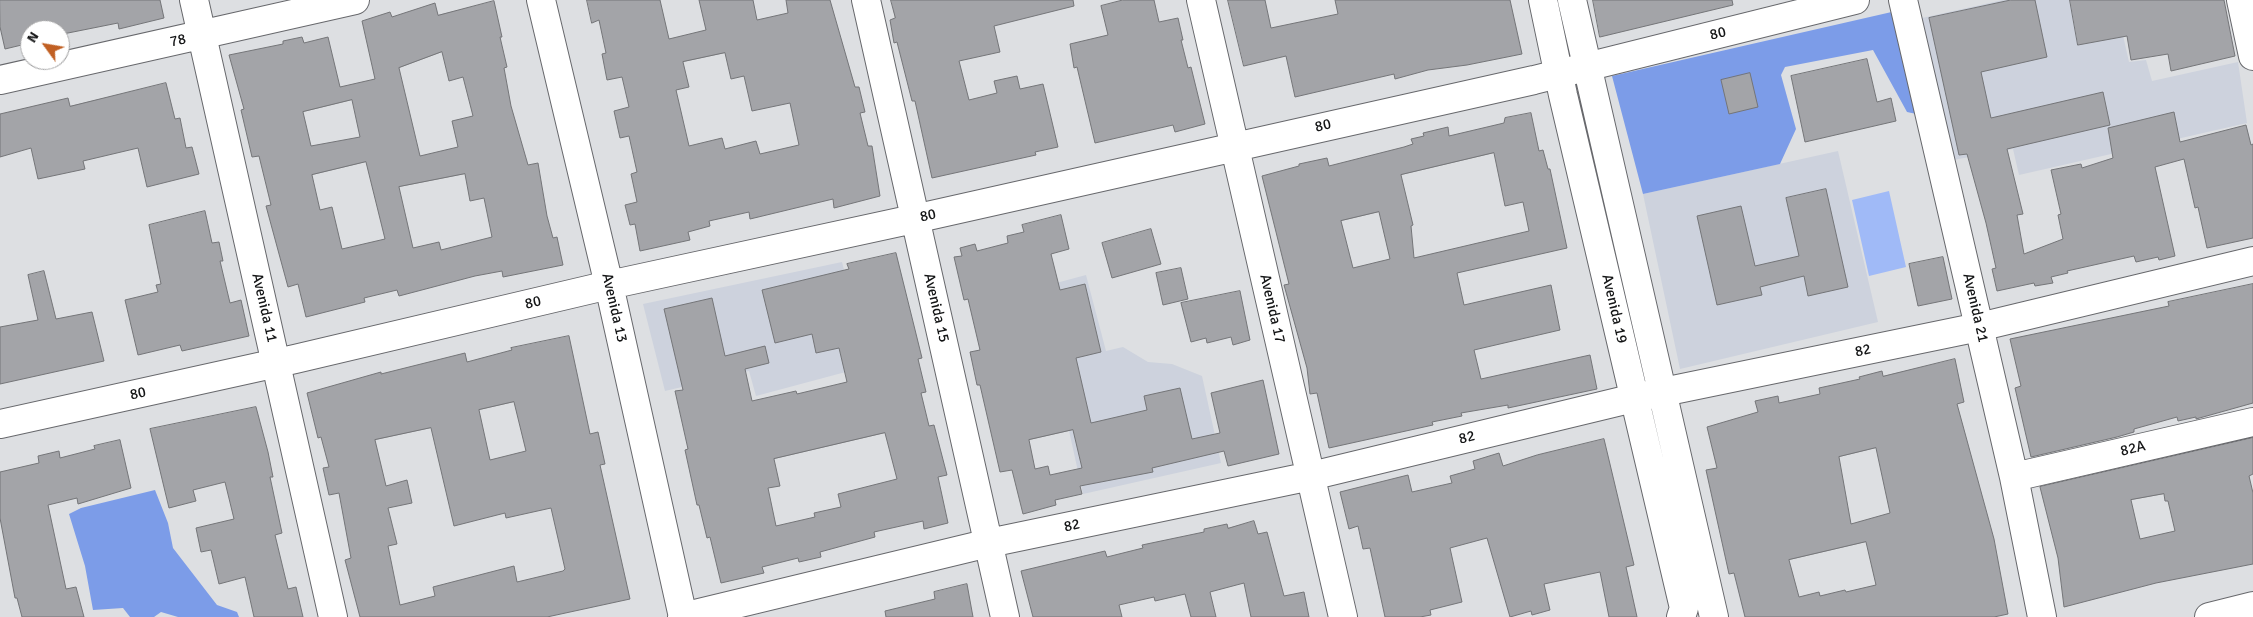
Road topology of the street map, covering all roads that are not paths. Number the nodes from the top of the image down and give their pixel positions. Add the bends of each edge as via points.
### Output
1 (194, 0) edge
2 (355, 0) edge
3 (541, 0) edge
4 (866, 0) edge
5 (1201, 0) edge
6 (1543, 0) edge
7 (1572, 0) edge
8 (1855, 0) edge
9 (1903, 0) edge
10 (2241, 0) edge
11 (202, 36) junction
12 (2253, 56) edge
13 (1588, 66) junction
14 (1559, 72) junction
15 (0, 80) edge
16 (1234, 146) junction
17 (915, 219) junction
18 (2253, 261) edge
19 (610, 285) junction
20 (1979, 327) junction
21 (276, 363) junction
22 (1662, 393) junction
23 (1634, 398) junction
24 (2253, 422) edge
25 (0, 424) edge
26 (1311, 476) junction
27 (2014, 477) junction
28 (989, 543) junction
29 (2253, 606) edge
30 (1684, 614) edge
31 (333, 617) edge
32 (683, 617) edge
33 (1005, 617) edge
34 (1344, 617) edge
35 (1714, 617) edge
36 (2042, 617) edge
37 (2209, 617) edge

1 - 11 street, Avenida 11
2 - 11 street, 78
3 - 19 street, Avenida 13
4 - 17 street, Avenida 15
5 - 16 street, Avenida 17
6 - 14 street, Avenida 19
7 - 13 street, Avenida 19
8 - 13 street, 80
9 - 20 street, Avenida 21
10 - 12 street
11 - 15 street, 78
11 - 21 street, Avenida 11
13 - 14 street, 80
13 - 22 street, Avenida 19
14 - 16 street, 80
14 - 23 street, Avenida 19
16 - 17 street, 80
16 - 26 street, Avenida 17
17 - 19 street, 80
17 - 28 street, Avenida 15
18 - 20 street, 82
19 - 21 street, 80
19 - 32 street, Avenida 13
20 - 22 street, 82
20 - 27 street, Avenida 21
21 - 25 street, 80
21 - 31 street, Avenida 11
22 - 23 street, 82
22 - 35 street, Avenida 19
23 - 26 street, 82
23 - 30 street, Avenida 19
24 - 27 street, 82A
26 - 28 street, 82
26 - 34 street, Avenida 17
27 - 36 street, Avenida 21
28 - 32 street, 82
28 - 33 street, Avenida 15
29 - 37 street

